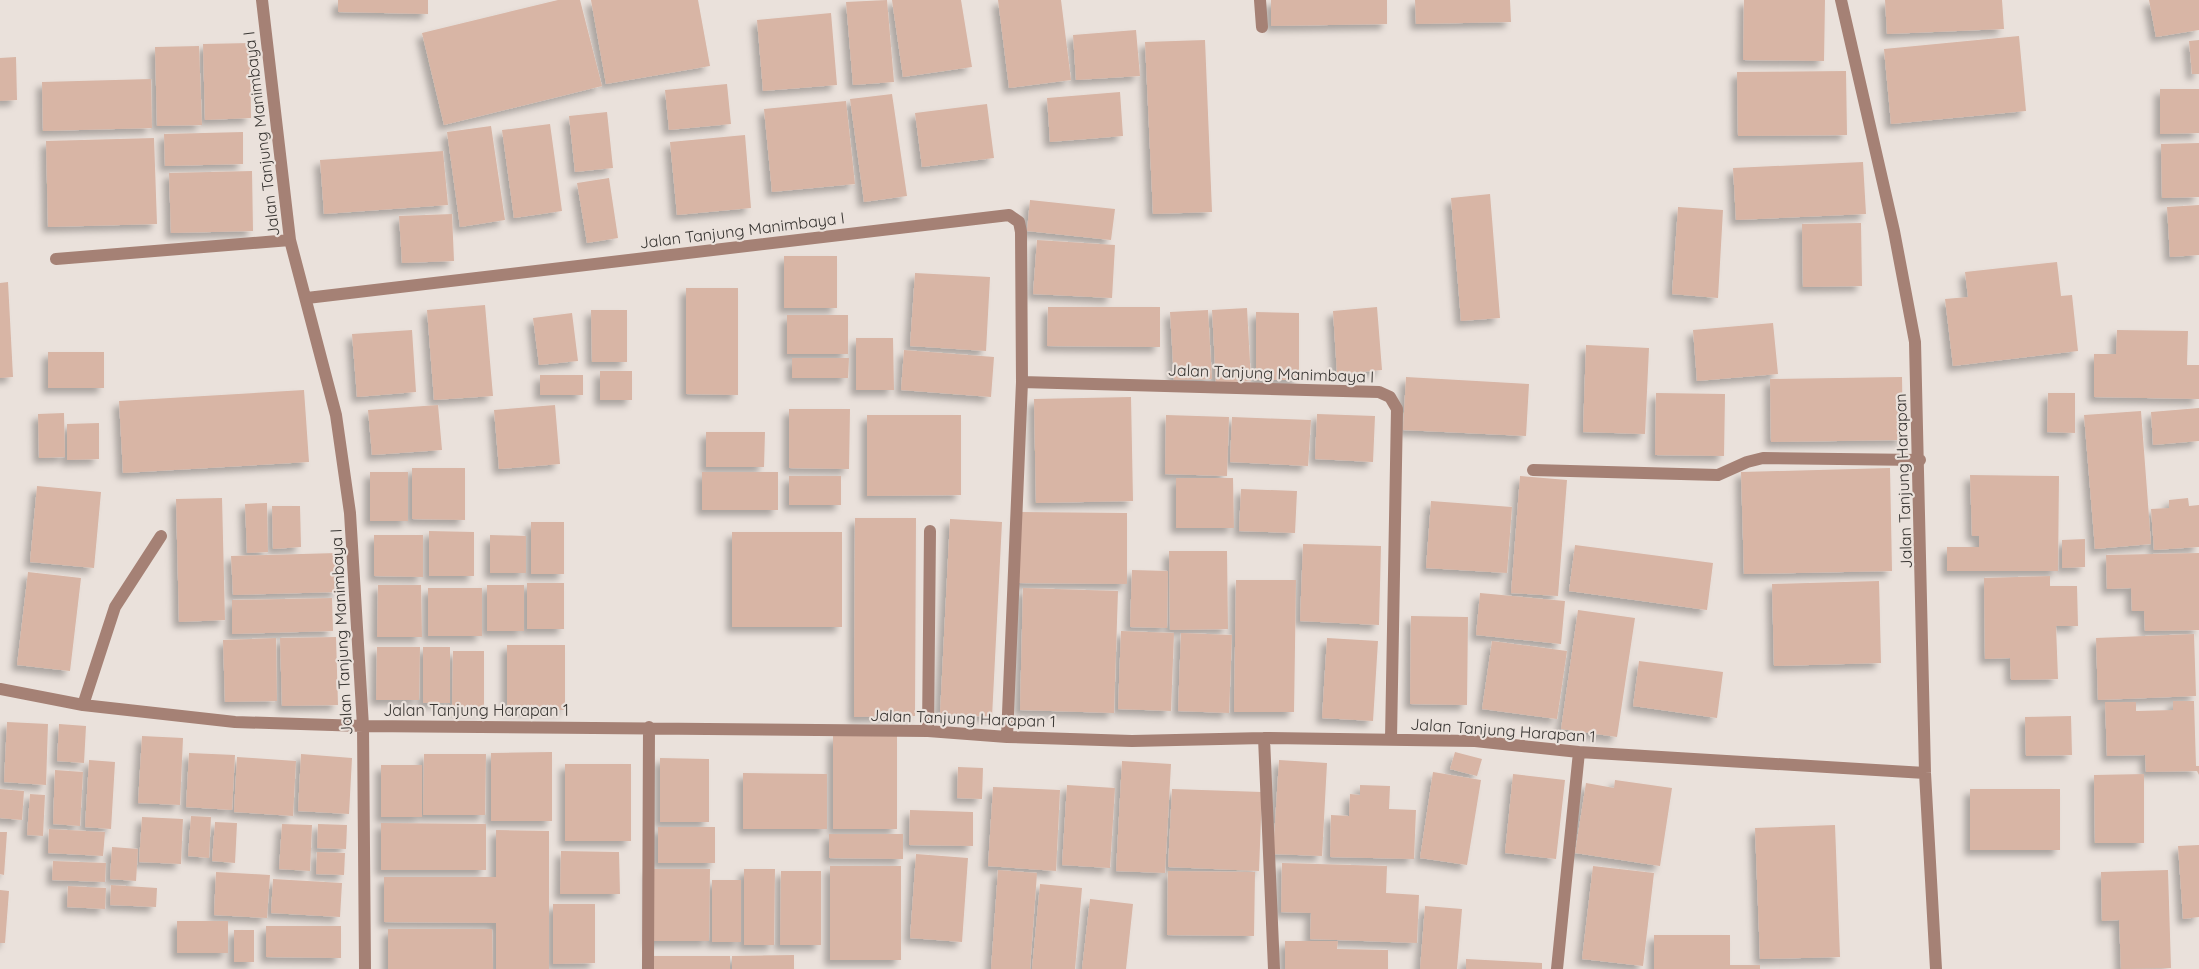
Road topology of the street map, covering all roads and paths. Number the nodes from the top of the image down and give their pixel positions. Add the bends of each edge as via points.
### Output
1 (262, 0) edge
2 (1260, 0) edge
3 (1841, 0) edge
4 (1262, 27) dead end
5 (290, 240) junction
6 (56, 259) dead end
7 (307, 298) junction
8 (1022, 382) junction
9 (1920, 460) junction
10 (1533, 470) dead end
11 (930, 531) dead end
12 (161, 536) dead end
13 (0, 688) edge
14 (83, 705) junction
15 (363, 726) junction
16 (649, 727) junction
17 (928, 731) junction
18 (1007, 737) junction
19 (1264, 738) junction
20 (1391, 740) junction
21 (1580, 752) junction
22 (1925, 773) junction
23 (365, 969) edge
24 (648, 969) edge
25 (1274, 969) edge
26 (1557, 969) edge
27 (1935, 969) edge

1 - 5 street, Jalan Tanjung Manimbaya I
2 - 4 street
3 - 9 street, Jalan Tanjung Harapan via 1915,342
5 - 6 street
5 - 7 street, Jalan Tanjung Manimbaya I
7 - 8 street, Jalan Tanjung Manimbaya I via 1009,215 1019,222 1021,232
7 - 15 street, Jalan Tanjung Manimbaya I via 336,415 350,513
8 - 18 street, Jalan Tanjung Manimbaya I
8 - 20 street, Jalan Tanjung Manimbaya I via 1379,392 1390,396 1397,409
9 - 10 street via 1763,458 1718,475
9 - 22 street, Jalan Tanjung Harapan
11 - 17 street
12 - 14 street via 115,607
13 - 14 street, Jalan Tanjung Harapan 1
14 - 15 street, Jalan Tanjung Harapan 1 via 235,722
15 - 16 street, Jalan Tanjung Harapan 1
15 - 23 street, Jalan Tanjung Manimbaya I
16 - 17 street, Jalan Tanjung Harapan 1
16 - 24 street
17 - 18 street, Jalan Tanjung Harapan 1
18 - 19 street, Jalan Tanjung Harapan 1 via 1132,741
19 - 20 street, Jalan Tanjung Harapan 1
19 - 25 street
20 - 21 street, Jalan Tanjung Harapan 1 via 1475,741
21 - 22 street, Jalan Tanjung Harapan 1
21 - 26 street
22 - 27 street, Jalan Tanjung Harapan

